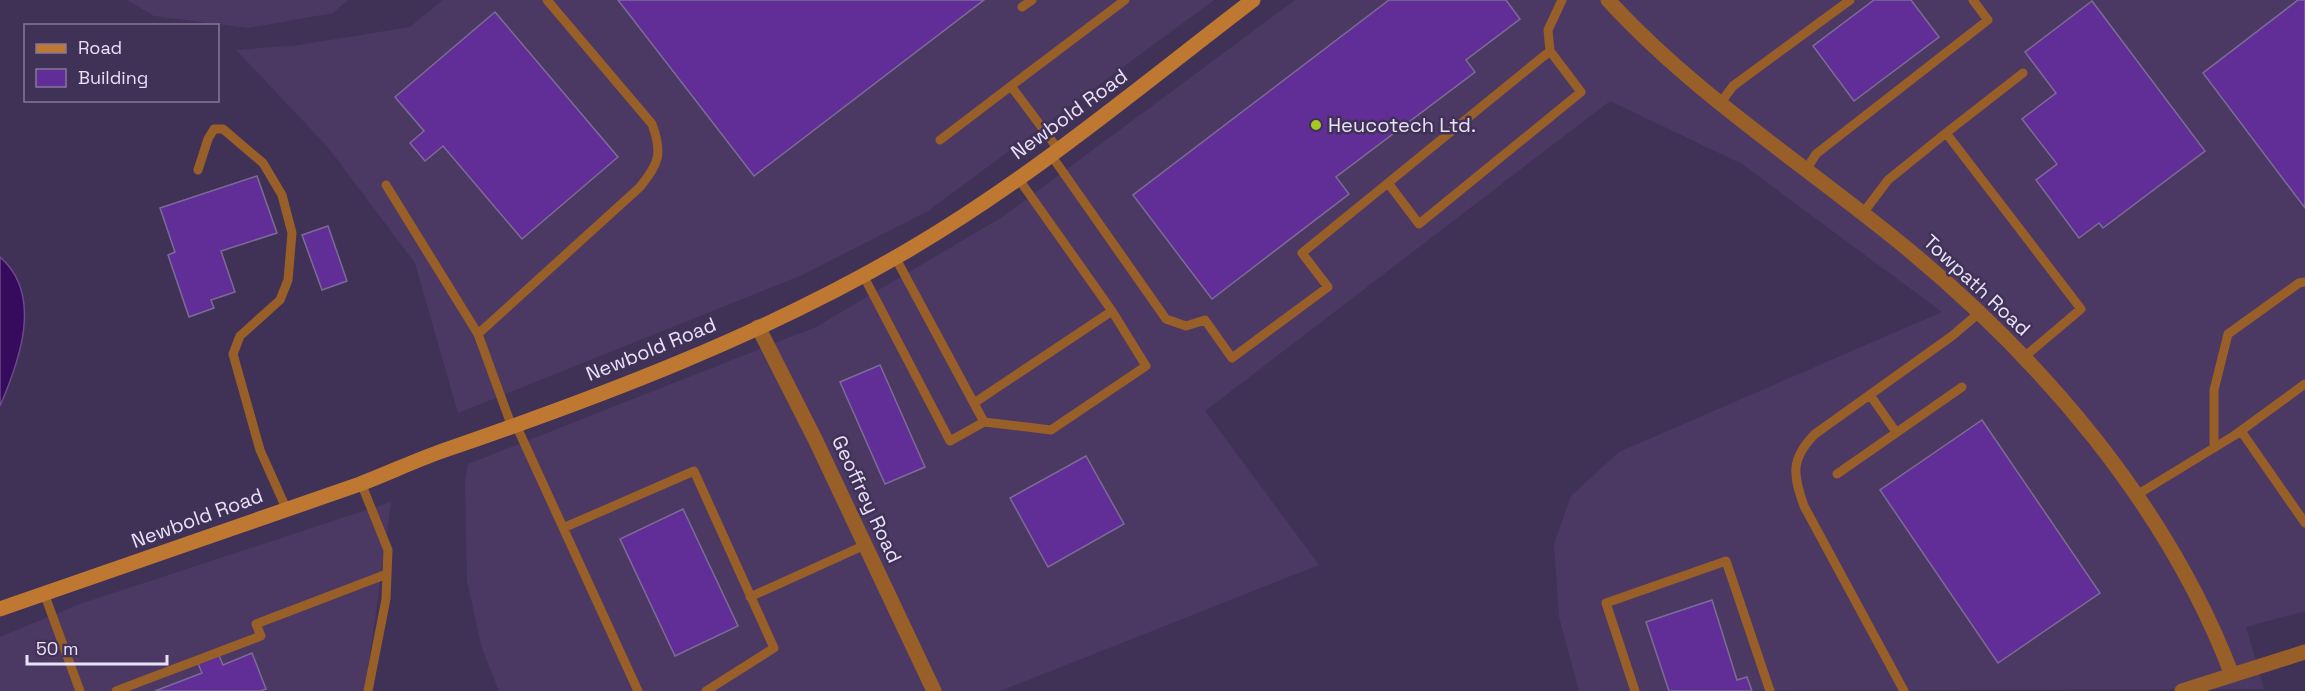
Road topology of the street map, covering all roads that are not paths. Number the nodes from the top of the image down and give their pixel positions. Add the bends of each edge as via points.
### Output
1 (547, 0) edge
2 (1032, 0) edge
3 (1125, 0) edge
4 (1562, 0) edge
5 (1608, 0) edge
6 (1850, 0) edge
7 (1973, 0) edge
8 (1249, 1) edge
9 (1023, 8) dead end
10 (1550, 51) junction
11 (2023, 73) dead end
12 (1011, 86) junction
13 (1719, 105) junction
14 (1946, 133) junction
15 (940, 140) dead end
16 (1055, 152) junction
17 (1806, 170) junction
18 (198, 171) dead end
19 (1018, 178) junction
20 (1388, 183) junction
21 (386, 185) dead end
22 (1863, 213) junction
23 (895, 257) junction
24 (863, 275) junction
25 (2305, 282) edge
26 (1112, 311) junction
27 (1979, 313) junction
28 (758, 327) junction
29 (478, 334) junction
30 (2024, 357) junction
31 (2305, 384) edge
32 (1962, 387) dead end
33 (1870, 394) junction
34 (974, 403) junction
35 (984, 422) junction
36 (514, 426) junction
37 (2241, 431) junction
38 (1896, 432) junction
39 (2214, 448) junction
40 (1837, 474) dead end
41 (361, 483) junction
42 (2135, 496) junction
43 (286, 508) junction
44 (2305, 523) edge
45 (563, 528) junction
46 (865, 545) junction
47 (387, 574) junction
48 (44, 593) junction
49 (750, 597) junction
50 (0, 609) edge
51 (2305, 652) edge
52 (2232, 675) junction
53 (2216, 686) edge
54 (80, 691) edge
55 (116, 691) edge
56 (368, 691) edge
57 (638, 691) edge
58 (706, 691) edge
59 (934, 691) edge
60 (1635, 691) edge
61 (1770, 691) edge
62 (1904, 691) edge
63 (2182, 691) edge

1 - 29 lane via 652,124 659,141 659,157 639,187
2 - 9 lane
3 - 12 lane
4 - 10 lane via 1548,30
5 - 13 street, Towpath Road via 1648,42
6 - 13 lane via 1732,86
7 - 17 lane via 1988,20 1816,154
8 - 16 main road, Newbold Road
10 - 20 lane
10 - 20 lane via 1581,92 1419,224
11 - 14 lane
12 - 15 lane
12 - 16 lane
13 - 17 street, Towpath Road
14 - 22 lane via 1888,180
14 - 30 lane via 2081,309
16 - 19 main road, Newbold Road
16 - 20 lane via 1166,319 1186,326 1205,320 1232,358 1328,287 1302,253
17 - 22 street, Towpath Road
18 - 43 lane via 208,139 214,129 223,129 263,163 282,195 292,233 288,280 280,300 240,336 233,354 260,450
19 - 23 main road, Newbold Road
19 - 26 lane
21 - 29 lane
22 - 27 street, Towpath Road
23 - 24 main road, Newbold Road
23 - 34 lane
24 - 28 main road, Newbold Road
24 - 35 lane via 950,441
25 - 39 lane via 2228,334 2214,390
26 - 34 lane
26 - 35 lane via 1146,366 1051,430
27 - 30 street, Towpath Road
27 - 33 lane
28 - 36 main road, Newbold Road
28 - 46 street, Geoffrey Road
29 - 36 lane
30 - 42 street, Towpath Road
31 - 37 lane
32 - 38 lane
33 - 38 lane
33 - 62 lane via 1806,443 1799,451 1795,475 1804,506
34 - 35 lane
36 - 41 main road, Newbold Road
36 - 45 lane
37 - 39 lane
37 - 44 lane
38 - 40 lane
39 - 42 lane
41 - 43 main road, Newbold Road
41 - 47 lane via 388,550
42 - 52 street, Towpath Road via 2185,573
43 - 48 main road, Newbold Road
45 - 49 lane via 694,471
45 - 57 lane
46 - 49 lane
46 - 59 street, Geoffrey Road
47 - 55 lane via 256,624 261,636
47 - 56 lane via 386,599
48 - 50 main road, Newbold Road
48 - 54 lane
49 - 58 lane via 774,648
51 - 52 street
52 - 53 street
53 - 63 street
60 - 61 lane via 1606,603 1726,561

